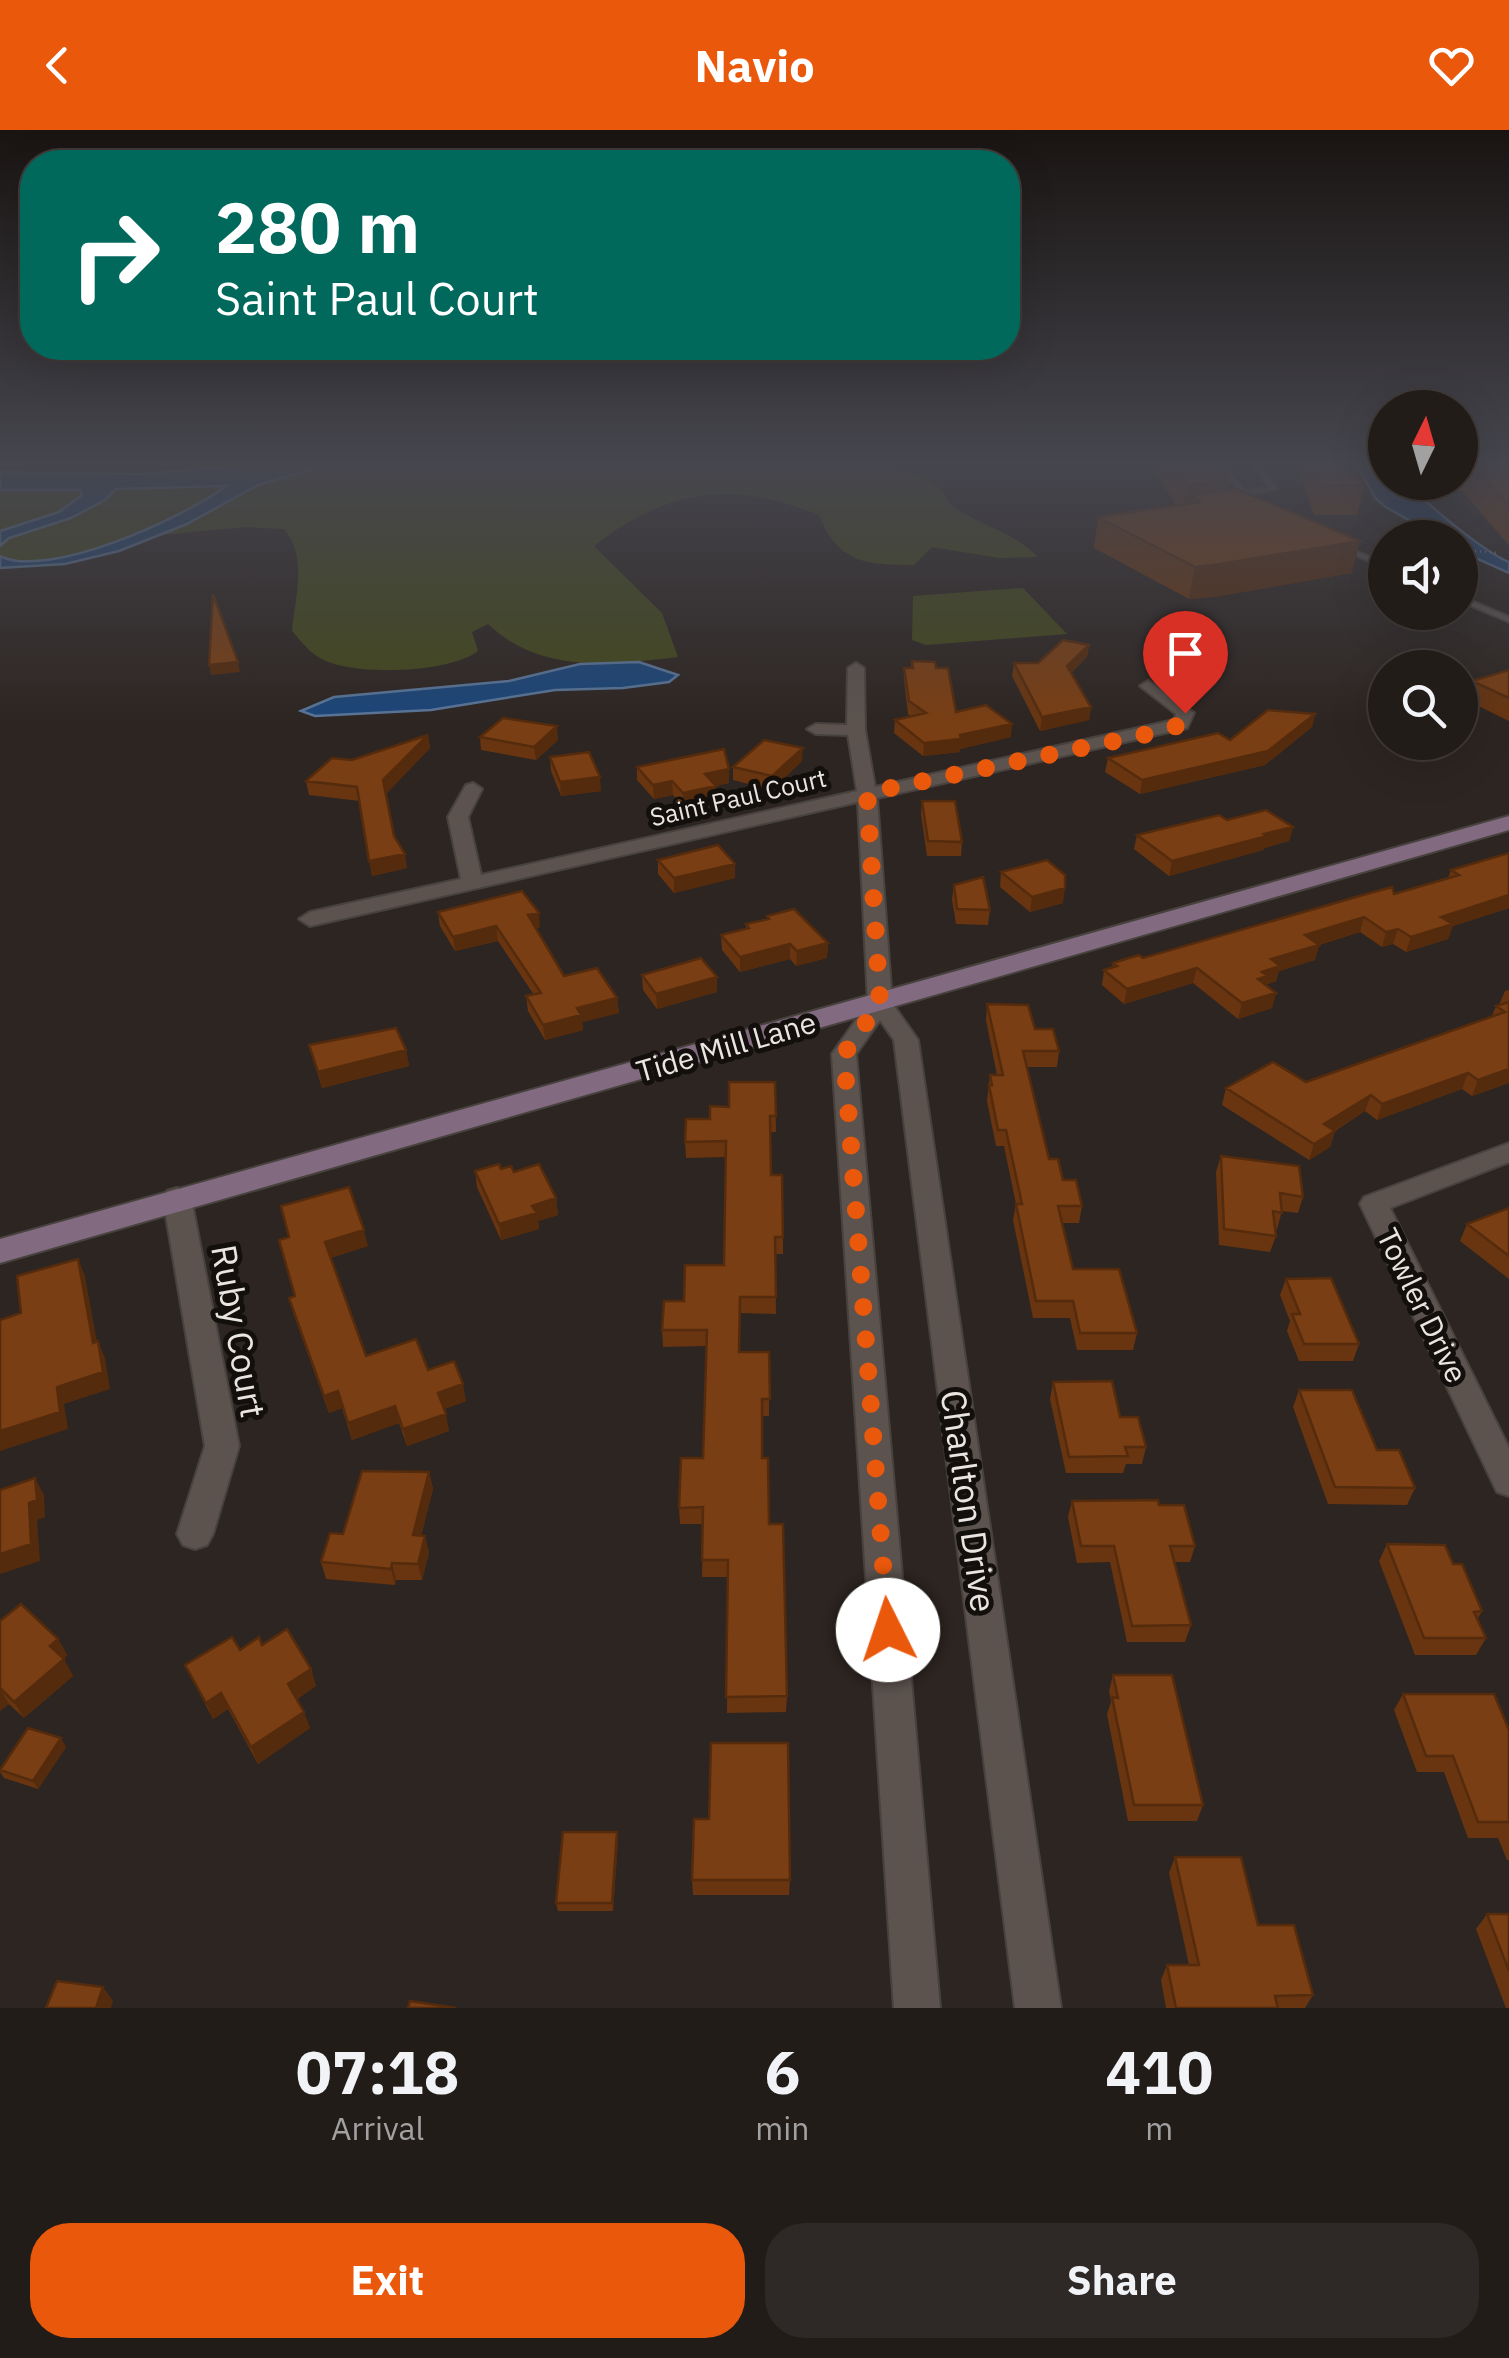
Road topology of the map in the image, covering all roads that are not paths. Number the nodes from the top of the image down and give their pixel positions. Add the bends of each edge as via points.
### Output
1 (1478, 606) edge
2 (1509, 620) edge
3 (856, 668) dead end
4 (1148, 686) dead end
5 (816, 729) dead end
6 (856, 730) junction
7 (473, 789) dead end
8 (867, 793) junction
9 (1509, 822) edge
10 (472, 883) junction
11 (310, 919) dead end
12 (880, 1003) junction
13 (1509, 1152) edge
14 (177, 1198) junction
15 (0, 1251) edge
16 (1509, 1482) edge
17 (196, 1534) dead end
18 (917, 2008) edge
19 (1038, 2008) edge

1 - 2 lane
3 - 6 street, Charlton Drive
4 - 8 street, Saint Paul Court via 1185,713 1181,724
5 - 6 street
6 - 8 street, Charlton Drive
7 - 10 street via 458,818
8 - 10 street, Saint Paul Court
8 - 12 street, Charlton Drive
9 - 12 street, Tide Mill Lane
10 - 11 street, Saint Paul Court
12 - 14 street, Tide Mill Lane
12 - 18 street via 844,1054
12 - 19 street, Charlton Drive via 906,1040
13 - 16 street, Towler Drive via 1374,1204
14 - 15 street, Tide Mill Lane
14 - 17 street, Ruby Court via 222,1446

